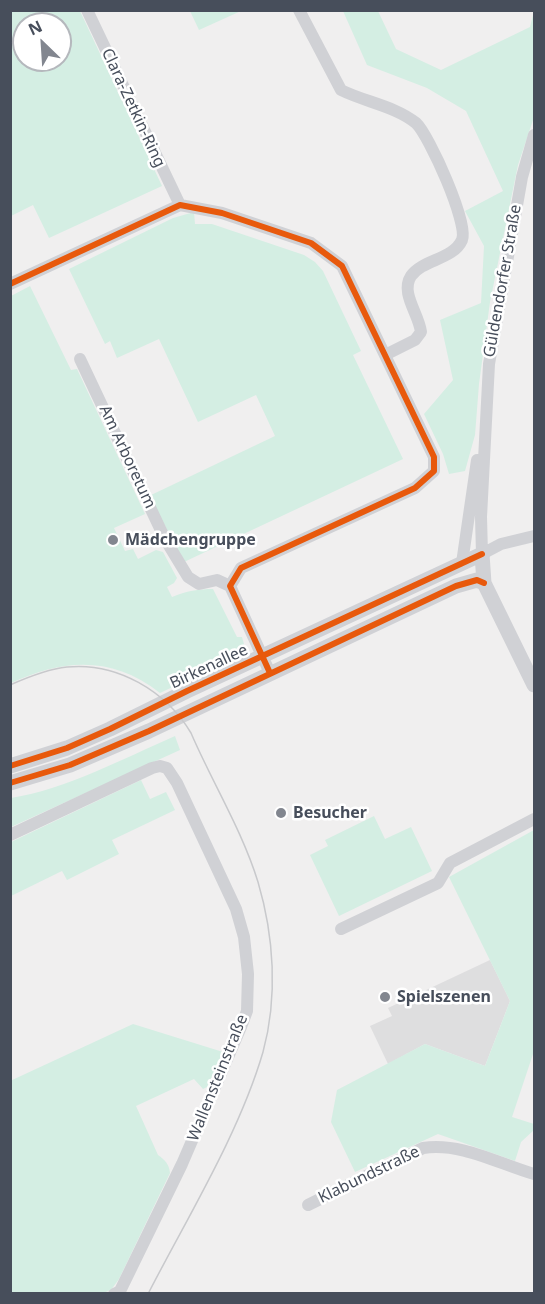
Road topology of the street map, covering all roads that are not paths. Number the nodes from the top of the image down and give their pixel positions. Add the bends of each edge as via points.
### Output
1 (87, 10) edge
2 (299, 10) edge
3 (534, 135) edge
4 (180, 205) junction
5 (12, 280) edge
6 (385, 355) junction
7 (80, 359) dead end
8 (487, 393) junction
9 (534, 536) edge
10 (482, 554) junction
11 (462, 563) junction
12 (484, 583) junction
13 (230, 586) junction
14 (262, 657) junction
15 (270, 673) junction
16 (534, 686) edge
17 (10, 766) edge
18 (10, 783) edge
19 (534, 819) edge
20 (10, 835) edge
21 (341, 929) dead end
22 (534, 1174) edge
23 (308, 1205) dead end
24 (114, 1293) edge

1 - 4 street, Clara-Zetkin-Ring
2 - 6 street via 341,90 403,114 417,124 463,226 462,240 450,253 416,268 408,281 408,294 421,332 415,340
3 - 8 street, Güldendorfer Straße via 520,188
4 - 5 street
4 - 6 street via 222,213 311,243 342,266
6 - 13 street via 434,457 434,471 415,488 241,568
7 - 13 street, Am Arboretum via 165,539 188,577 199,584 217,580
8 - 10 street, Güldendorfer Straße
8 - 11 street, Güldendorfer Straße
9 - 10 street via 501,544
10 - 11 street, Birkenallee
10 - 12 street
11 - 14 street, Birkenallee
12 - 15 street, Birkenallee via 477,580 456,586
12 - 16 street
13 - 14 street
14 - 15 street
14 - 17 street, Birkenallee via 67,748
15 - 18 street, Birkenallee via 70,765
19 - 21 street via 450,863 438,883
20 - 24 street, Wallensteinstraße via 152,768 167,768 236,909 244,937 247,1011 182,1164 128,1276 120,1291
22 - 23 street, Klabundstraße via 463,1151 439,1146 423,1148

